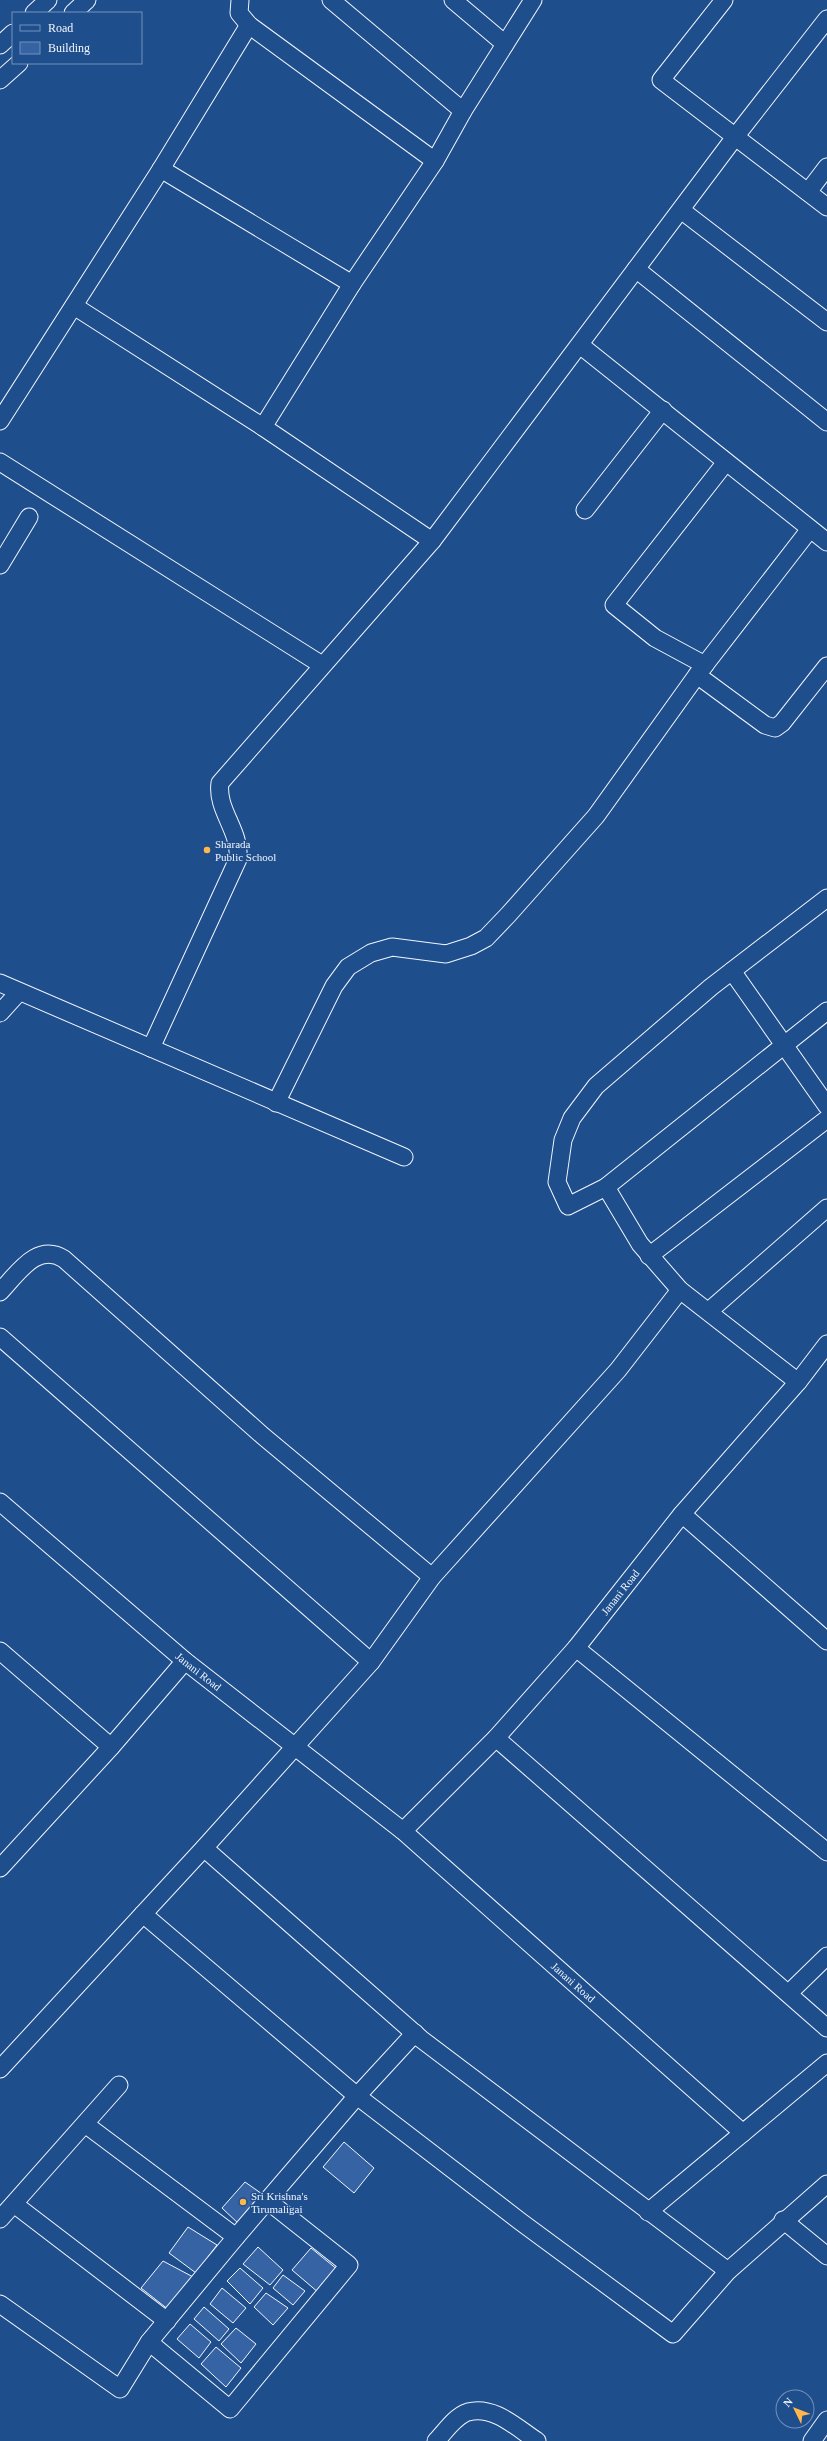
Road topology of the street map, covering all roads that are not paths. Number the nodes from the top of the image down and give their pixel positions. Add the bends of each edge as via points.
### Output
1 (48, 0) edge
2 (87, 0) edge
3 (240, 0) edge
4 (331, 0) edge
5 (452, 0) edge
6 (533, 0) edge
7 (724, 0) edge
8 (35, 12) edge
9 (74, 12) edge
10 (827, 18) edge
11 (249, 25) junction
12 (12, 34) edge
13 (505, 44) junction
14 (0, 45) edge
15 (18, 64) edge
16 (0, 80) edge
17 (463, 111) junction
18 (735, 137) junction
19 (435, 161) junction
20 (827, 167) edge
21 (161, 169) junction
22 (808, 192) junction
23 (827, 207) edge
24 (682, 210) junction
25 (636, 269) junction
26 (352, 284) junction
27 (74, 306) junction
28 (827, 322) edge
29 (580, 345) junction
30 (663, 410) junction
31 (0, 421) edge
32 (827, 422) edge
33 (263, 427) junction
34 (0, 462) edge
35 (726, 462) junction
36 (585, 510) dead end
37 (29, 517) dead end
38 (810, 529) junction
39 (432, 541) junction
40 (827, 542) edge
41 (0, 565) edge
42 (322, 665) junction
43 (827, 666) edge
44 (701, 670) junction
45 (827, 898) edge
46 (732, 971) junction
47 (0, 983) edge
48 (19, 992) junction
49 (827, 1011) edge
50 (0, 1013) edge
51 (784, 1045) junction
52 (152, 1048) junction
53 (276, 1103) junction
54 (827, 1106) edge
55 (827, 1120) edge
56 (404, 1157) dead end
57 (606, 1187) junction
58 (827, 1208) edge
59 (649, 1256) junction
60 (680, 1290) junction
61 (0, 1292) edge
62 (709, 1310) junction
63 (0, 1337) edge
64 (827, 1344) edge
65 (798, 1382) junction
66 (0, 1502) edge
67 (682, 1514) junction
68 (432, 1577) junction
69 (827, 1641) edge
70 (576, 1648) junction
71 (0, 1651) edge
72 (185, 1661) junction
73 (371, 1662) junction
74 (496, 1738) junction
75 (295, 1745) junction
76 (111, 1747) junction
77 (403, 1831) junction
78 (204, 1848) junction
79 (827, 1852) edge
80 (0, 1868) edge
81 (143, 1914) junction
82 (827, 1956) edge
83 (789, 1993) junction
84 (827, 2028) edge
85 (415, 2033) junction
86 (827, 2063) edge
87 (1, 2065) edge
88 (119, 2085) dead end
89 (357, 2096) junction
90 (85, 2124) junction
91 (743, 2133) junction
92 (827, 2184) edge
93 (268, 2201) junction
94 (14, 2204) junction
95 (648, 2212) junction
96 (0, 2220) edge
97 (783, 2220) junction
98 (236, 2237) junction
99 (827, 2256) edge
100 (728, 2270) junction
101 (0, 2304) edge
102 (167, 2320) junction
103 (149, 2342) junction
104 (827, 2420) edge
105 (436, 2441) edge
106 (537, 2441) edge
107 (812, 2441) edge

1 - 8 street
2 - 9 street
3 - 11 street via 239,13
4 - 17 street
5 - 13 street
6 - 13 street
7 - 18 street via 661,80
10 - 18 street
11 - 19 street
11 - 21 street
12 - 14 street
13 - 17 street
15 - 16 street
17 - 19 street
18 - 22 street
18 - 24 street
19 - 26 street
20 - 22 street
21 - 26 street
21 - 27 street
22 - 23 street
24 - 25 street
24 - 28 street
25 - 29 street
25 - 32 street
26 - 33 street
27 - 31 street
27 - 33 street
29 - 30 street
29 - 39 street
30 - 35 street
30 - 36 street
33 - 39 street
34 - 42 street
35 - 38 street
35 - 44 street via 614,605
37 - 41 street
38 - 40 street
38 - 44 street
39 - 42 street
42 - 52 street via 220,783 221,802 237,837 238,859
43 - 44 street via 775,728 765,725
44 - 53 street via 596,816 486,938 446,954 392,947 371,953 348,967 334,986
45 - 46 street
46 - 51 street
46 - 57 street via 596,1086 572,1118 563,1140 558,1182 568,1206
47 - 48 street
48 - 50 street
48 - 52 street
49 - 51 street
51 - 54 street
51 - 57 street
52 - 53 street
53 - 56 street
55 - 59 street
57 - 59 street
58 - 62 street
59 - 60 street via 672,1278
60 - 62 street
60 - 68 street via 618,1370
61 - 68 street via 30,1261 43,1252 55,1253 263,1436
62 - 65 street via 743,1341
63 - 73 street
64 - 65 street, Janani Road
65 - 67 street, Janani Road
66 - 72 street, Janani Road
67 - 69 street
67 - 70 street, Janani Road
68 - 73 street
70 - 74 street, Janani Road
70 - 79 street
71 - 76 street
72 - 75 street, Janani Road
72 - 76 street
73 - 75 street
74 - 77 street, Janani Road
74 - 83 street
75 - 77 street, Janani Road
75 - 78 street
76 - 80 street
77 - 91 street, Janani Road
78 - 81 street
78 - 85 street
81 - 87 street
81 - 89 street
82 - 83 street
83 - 84 street
85 - 89 street
85 - 95 street
86 - 91 street
88 - 90 street
89 - 93 street
89 - 100 street via 514,2218 673,2334
90 - 94 street
90 - 98 street
91 - 95 street
92 - 97 street
93 - 98 street
93 - 103 street via 349,2265 230,2409
94 - 96 street
94 - 102 street
95 - 100 street
97 - 99 street
97 - 100 street
98 - 102 street
101 - 103 street via 120,2389
102 - 103 street
104 - 107 street
105 - 106 street via 456,2419 468,2412 481,2411 499,2415

